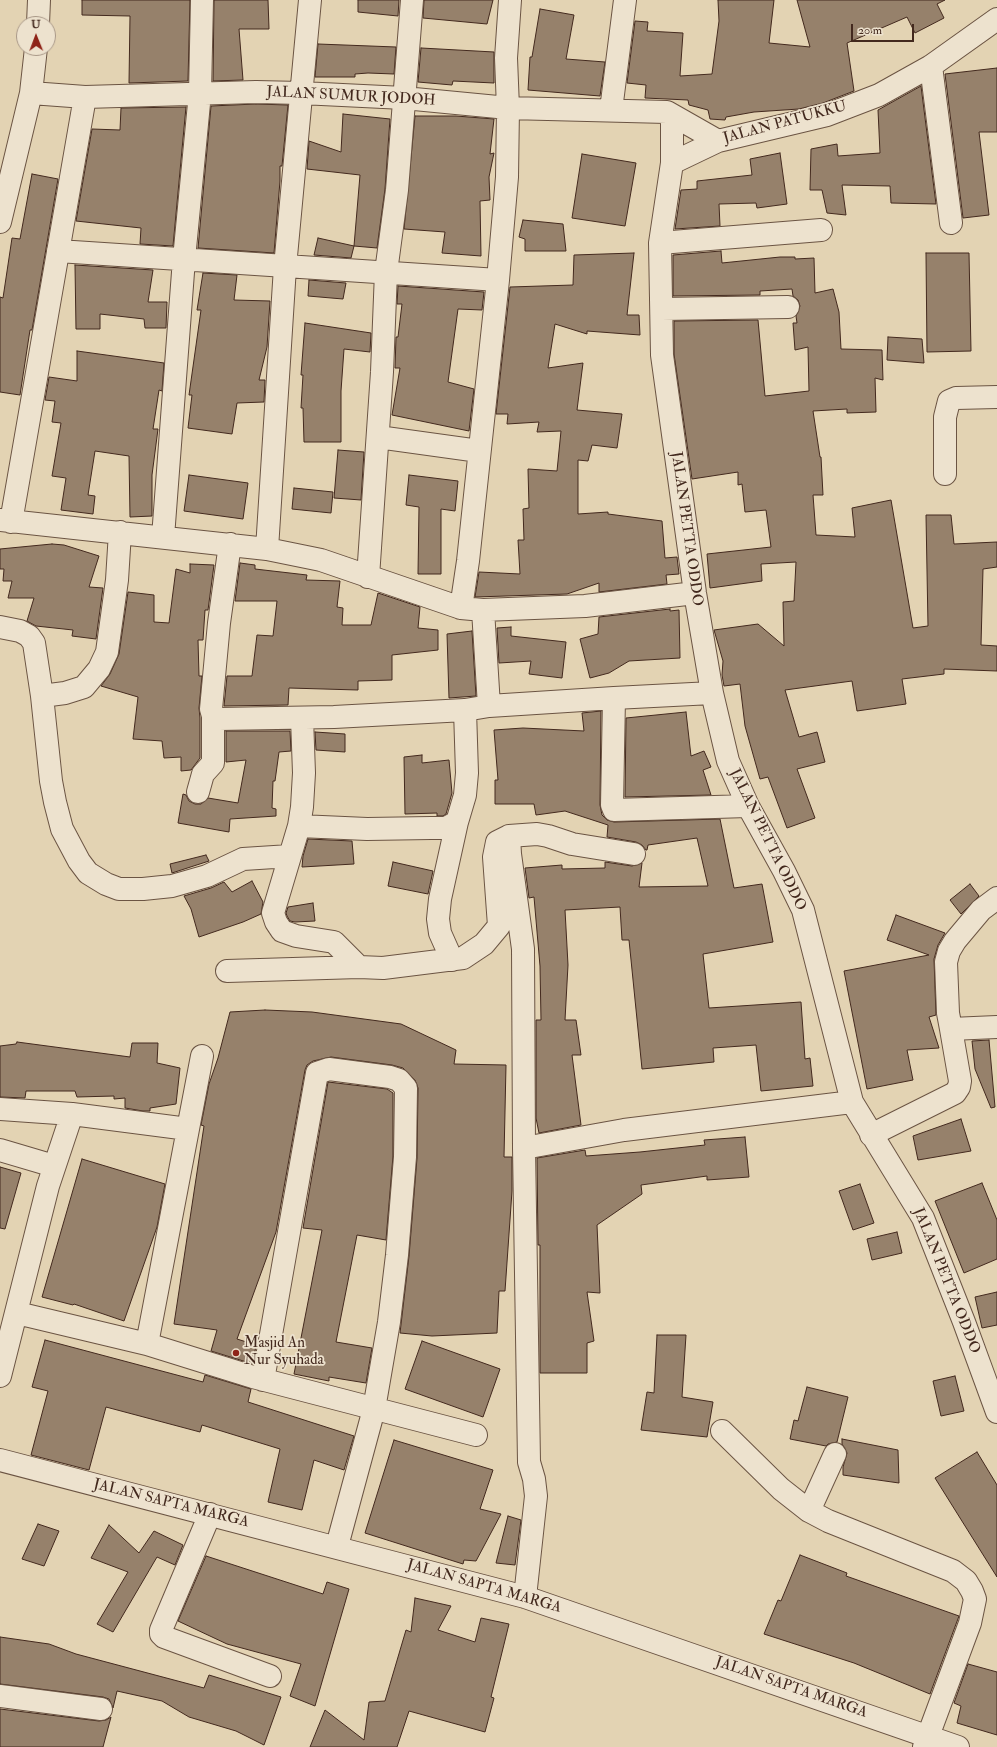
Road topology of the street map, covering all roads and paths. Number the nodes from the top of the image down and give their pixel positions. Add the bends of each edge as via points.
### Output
1 (40, 0) edge
2 (202, 0) edge
3 (310, 0) edge
4 (412, 0) edge
5 (510, 0) edge
6 (625, 0) edge
7 (39, 16) edge
8 (997, 19) edge
9 (35, 56) edge
10 (931, 66) junction
11 (31, 93) junction
12 (200, 93) junction
13 (301, 93) junction
14 (85, 97) junction
15 (404, 98) junction
16 (508, 108) junction
17 (611, 110) junction
18 (670, 115) junction
19 (718, 141) junction
20 (672, 163) junction
21 (0, 222) edge
22 (951, 223) dead end
23 (821, 230) dead end
24 (660, 243) junction
25 (58, 252) junction
26 (184, 259) junction
27 (285, 267) junction
28 (386, 272) junction
29 (498, 280) junction
30 (788, 307) dead end
31 (662, 309) junction
32 (997, 397) edge
33 (378, 437) junction
34 (479, 451) junction
35 (945, 474) dead end
36 (6, 521) edge
37 (120, 532) junction
38 (163, 536) junction
39 (230, 544) junction
40 (267, 549) junction
41 (368, 577) junction
42 (695, 593) junction
43 (461, 608) junction
44 (483, 610) junction
45 (0, 626) edge
46 (712, 693) junction
47 (42, 696) junction
48 (614, 698) junction
49 (489, 706) junction
50 (465, 710) junction
51 (213, 716) junction
52 (302, 718) junction
53 (198, 792) dead end
54 (748, 806) junction
55 (457, 822) junction
56 (299, 826) junction
57 (509, 836) junction
58 (634, 854) dead end
59 (290, 856) junction
60 (997, 898) edge
61 (452, 960) junction
62 (359, 967) junction
63 (227, 971) dead end
64 (997, 1027) edge
65 (951, 1029) junction
66 (202, 1056) dead end
67 (852, 1102) junction
68 (0, 1109) edge
69 (72, 1114) junction
70 (188, 1129) junction
71 (871, 1135) junction
72 (524, 1148) junction
73 (0, 1150) edge
74 (54, 1166) junction
75 (16, 1313) junction
76 (147, 1344) junction
77 (0, 1376) edge
78 (263, 1380) junction
79 (374, 1409) junction
80 (997, 1412) edge
81 (722, 1432) dead end
82 (476, 1435) dead end
83 (835, 1454) dead end
84 (0, 1460) edge
85 (809, 1511) junction
86 (210, 1514) junction
87 (337, 1546) junction
88 (525, 1597) junction
89 (270, 1676) dead end
90 (0, 1696) edge
91 (101, 1709) dead end
92 (926, 1741) edge
93 (958, 1747) edge

1 - 7 street
2 - 12 street
3 - 13 street
4 - 15 street
5 - 16 street via 506,58
6 - 17 street
8 - 10 street, JALAN PATUKKU
9 - 11 street
10 - 19 street, JALAN PATUKKU via 879,95 827,115
10 - 22 street
11 - 14 street, JALAN SUMUR JODOH
11 - 21 street
12 - 13 street, JALAN SUMUR JODOH
12 - 14 street, JALAN SUMUR JODOH
12 - 26 street
13 - 15 street, JALAN SUMUR JODOH
13 - 27 street
14 - 25 street
15 - 16 street, JALAN SUMUR JODOH
15 - 28 street via 397,190
16 - 17 street, JALAN SUMUR JODOH
16 - 29 street via 507,177
17 - 18 street, JALAN SUMUR JODOH via 667,112
18 - 19 street, JALAN SUMUR JODOH
18 - 20 street, JALAN PETTA ODDO
19 - 20 street, JALAN PATUKKU
20 - 24 street, JALAN PETTA ODDO
23 - 24 street
24 - 31 street, JALAN PETTA ODDO
25 - 26 street
25 - 36 street
26 - 27 street
26 - 38 street
27 - 28 street
27 - 40 street
28 - 29 street
28 - 33 street
29 - 34 street
30 - 31 street
31 - 42 street, JALAN PETTA ODDO via 663,362
32 - 35 street via 956,398 949,401 944,417
33 - 34 street
33 - 41 street
34 - 43 street
36 - 37 street
37 - 38 street
37 - 47 street via 117,580 107,652 99,669 84,688
38 - 39 street
39 - 40 street
39 - 51 street via 219,623 211,709
40 - 41 street via 321,560
41 - 43 street
42 - 44 street via 585,606
42 - 46 street, JALAN PETTA ODDO
43 - 44 street
44 - 49 street
45 - 47 street via 20,631 29,636 34,643
46 - 48 street
46 - 54 street, JALAN PETTA ODDO via 728,762
47 - 59 street via 51,781 62,829 88,873 119,889 142,890 172,886 207,876 243,859
48 - 49 street
48 - 54 street via 614,810
49 - 50 street
50 - 52 street
50 - 55 street via 467,773 465,795
51 - 52 street via 219,719
51 - 53 street via 213,763 203,774
52 - 56 street via 304,773
54 - 67 street, JALAN PETTA ODDO via 803,910
55 - 56 street via 446,828 367,829
55 - 61 street via 438,919 440,933
56 - 59 street
57 - 58 street via 537,834 572,844
57 - 61 street via 497,842 494,857 499,926 484,944 463,958
57 - 72 street via 523,948
59 - 62 street via 274,913 276,922 282,931 296,936 334,942
60 - 65 street via 981,910 949,950 946,962
61 - 62 street via 382,968
62 - 63 street
64 - 65 street
65 - 71 street via 960,1081 955,1093
66 - 70 street
67 - 71 street, JALAN PETTA ODDO
67 - 72 street via 624,1130
68 - 69 street
69 - 70 street
69 - 74 street
70 - 76 street
71 - 80 street, JALAN PETTA ODDO via 923,1218
72 - 88 street via 529,1462 536,1496
73 - 74 street
74 - 75 street
75 - 76 street
75 - 77 street
76 - 78 street
78 - 79 street
78 - 79 street via 317,1073 329,1069 390,1077 399,1080 406,1088 405,1158 389,1322
79 - 82 street
79 - 87 street
81 - 85 street via 781,1489
83 - 85 street
84 - 86 street, JALAN SAPTA MARGA
85 - 92 street via 954,1571 966,1581 972,1591 975,1599 970,1623
86 - 87 street, JALAN SAPTA MARGA
86 - 89 street via 161,1634
87 - 88 street, JALAN SAPTA MARGA
88 - 92 street, JALAN SAPTA MARGA
90 - 91 street
92 - 93 street, JALAN SAPTA MARGA

